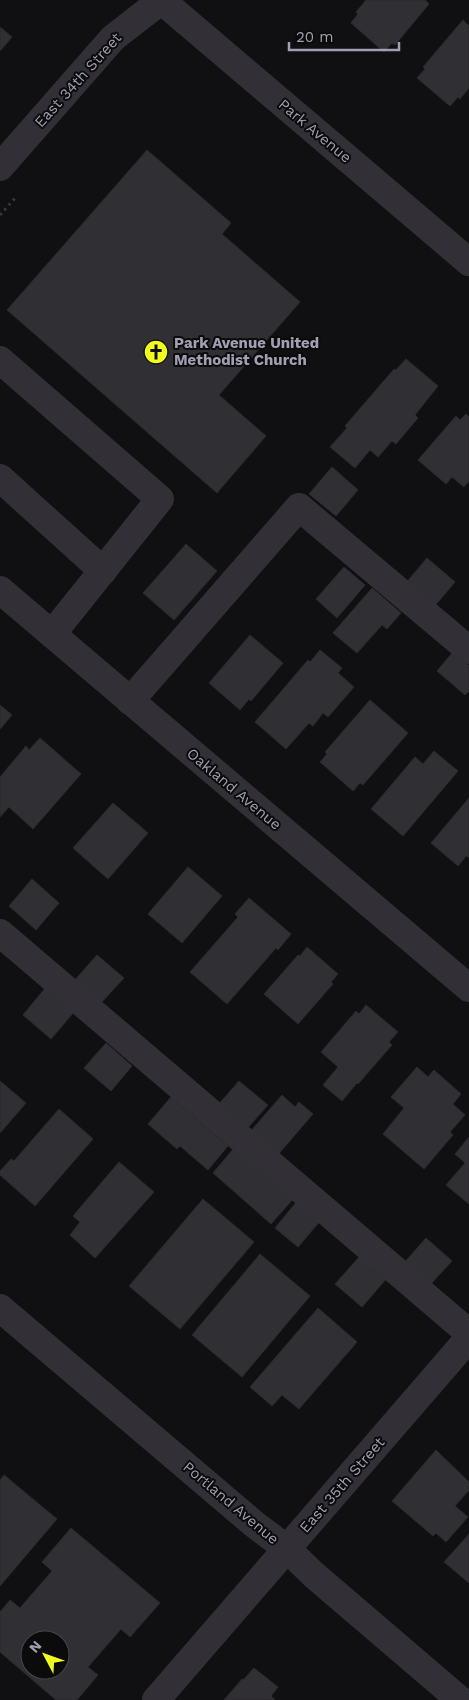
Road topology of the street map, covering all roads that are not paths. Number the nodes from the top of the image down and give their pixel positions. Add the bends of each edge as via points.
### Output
1 (161, 0) edge
2 (0, 167) edge
3 (469, 262) edge
4 (0, 360) edge
5 (0, 478) edge
6 (103, 571) junction
7 (0, 590) edge
8 (52, 634) junction
9 (469, 650) edge
10 (130, 701) junction
11 (0, 933) edge
12 (469, 988) edge
13 (0, 1308) edge
14 (469, 1333) edge
15 (469, 1338) edge
16 (286, 1548) junction
17 (156, 1700) edge
18 (460, 1700) edge

1 - 2 street, East 34th Street via 113,38
1 - 3 street, Park Avenue
4 - 6 street via 160,499
5 - 6 street
6 - 8 street
7 - 8 street, Oakland Avenue
8 - 10 street, Oakland Avenue
9 - 10 street via 299,507
10 - 12 street, Oakland Avenue
11 - 14 street
13 - 16 street, Portland Avenue
15 - 16 street, East 35th Street
16 - 17 street, East 35th Street
16 - 18 street, Portland Avenue

